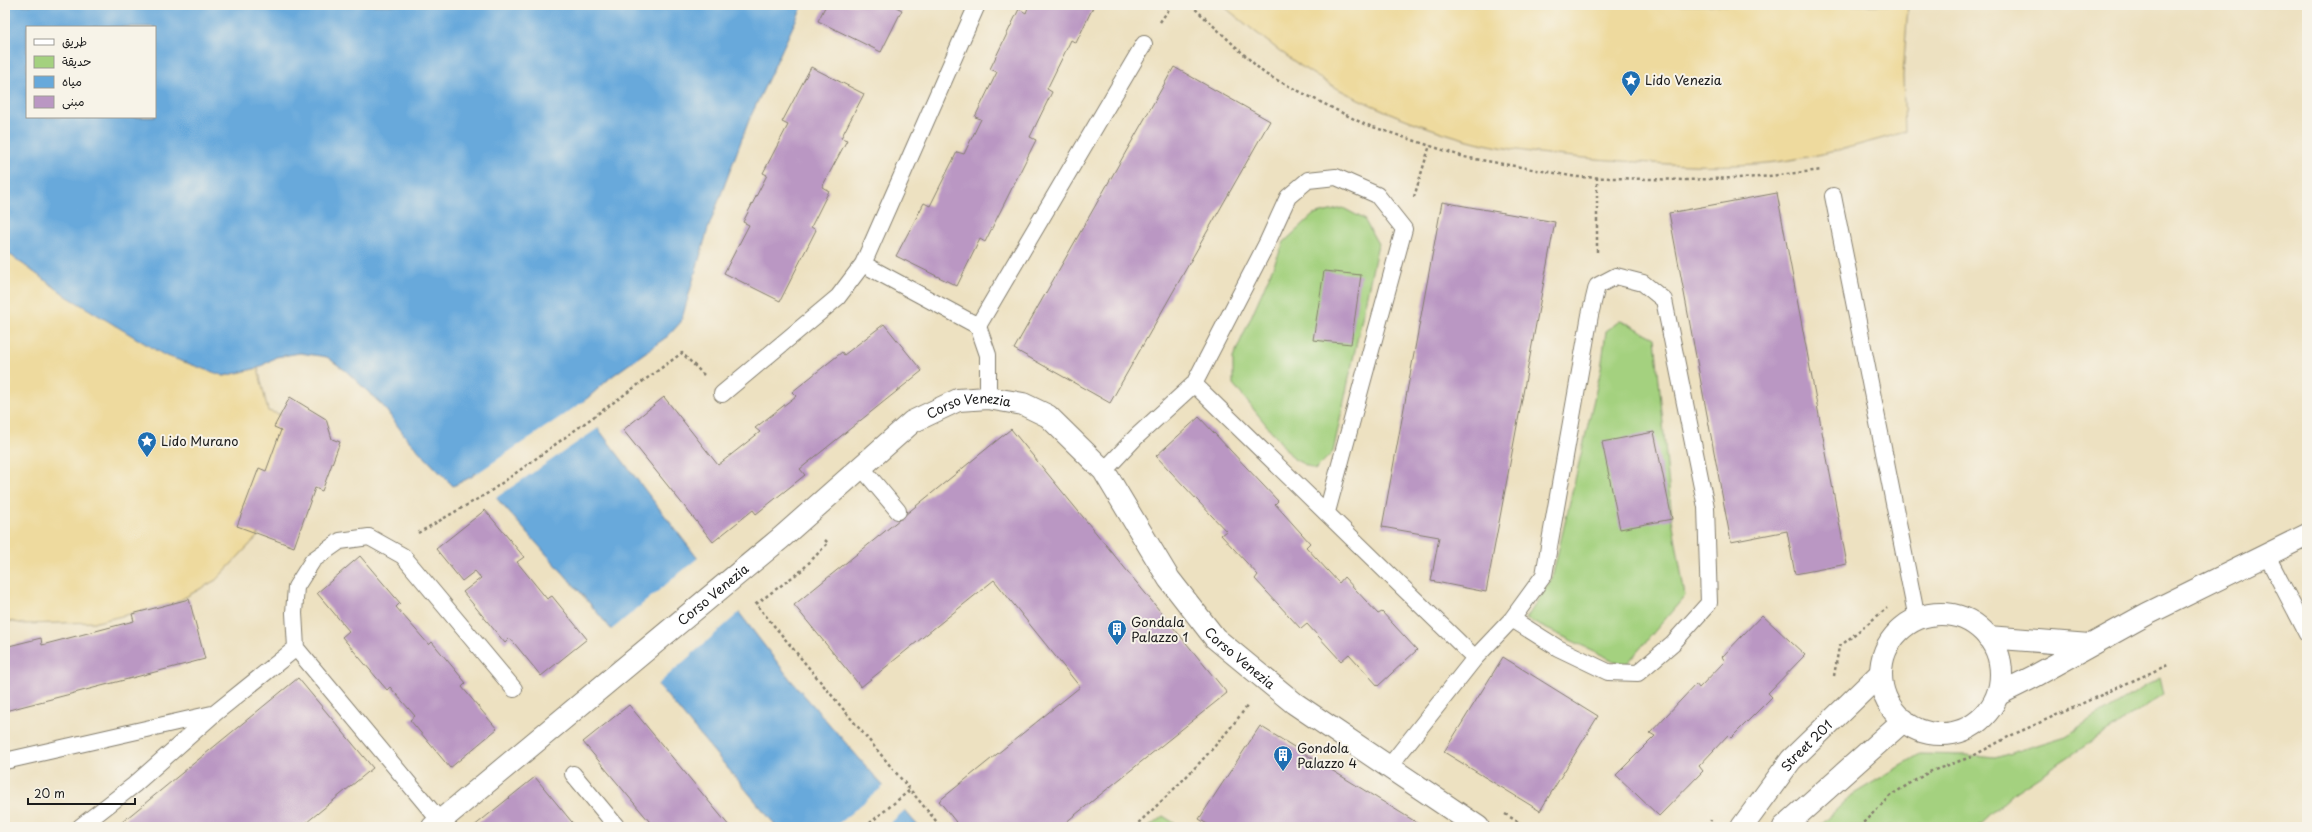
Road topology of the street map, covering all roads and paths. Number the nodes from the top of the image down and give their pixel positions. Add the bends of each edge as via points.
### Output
1 (977, 5) edge
2 (1191, 5) edge
3 (1144, 44) dead end
4 (1430, 146) junction
5 (1597, 177) junction
6 (1833, 196) joint
7 (1404, 229) junction
8 (863, 264) junction
9 (1597, 286) junction
10 (978, 326) junction
11 (1194, 384) junction
12 (722, 394) joint
13 (988, 398) junction
14 (862, 468) junction
15 (1104, 470) junction
16 (898, 511) dead end
17 (1326, 512) junction
18 (2307, 535) edge
19 (390, 548) junction
20 (821, 550) dead end
21 (2267, 556) junction
22 (1512, 619) junction
23 (1916, 619) junction
24 (2307, 633) edge
25 (1988, 637) junction
26 (2089, 645) junction
27 (296, 648) junction
28 (1475, 658) junction
29 (2170, 664) dead end
30 (1881, 673) junction
31 (514, 689) dead end
32 (1999, 694) junction
33 (1255, 708) dead end
34 (214, 714) junction
35 (1904, 720) junction
36 (5, 761) edge
37 (1388, 768) junction
38 (573, 774) dead end
39 (910, 790) junction
40 (1500, 811) dead end
41 (436, 824) edge
42 (80, 827) edge
43 (616, 827) edge
44 (865, 827) edge
45 (941, 827) edge
46 (1134, 827) edge
47 (1478, 827) edge
48 (1527, 827) edge
49 (1742, 827) edge
50 (1784, 827) edge
51 (1859, 827) edge

1 - 8 lane
2 - 4 path via 1265,74 1364,124
3 - 10 lane
4 - 5 path via 1464,157 1577,177
4 - 7 path
5 - 6 path via 1685,180 1761,177 1826,170
5 - 9 path
6 - 23 lane
7 - 11 lane via 1377,195 1336,177 1308,180 1288,198 1268,243
7 - 17 lane
8 - 10 lane
8 - 12 lane via 838,297
9 - 22 lane via 1544,575
9 - 22 lane via 1616,276 1643,283 1664,300 1706,507 1709,604 1673,643 1638,673 1608,672 1558,648
10 - 13 lane via 988,355
11 - 15 lane
11 - 17 lane
12 - 19 path via 682,353 488,493
13 - 14 street, Corso Venezia via 958,400 912,422
13 - 15 street, Corso Venezia via 1023,404 1048,416
14 - 16 lane
14 - 41 street, Corso Venezia
15 - 37 street, Corso Venezia via 1169,579 1215,638 1294,703
17 - 28 lane
18 - 21 street
19 - 27 lane via 369,537 340,541 314,560 296,587
19 - 31 lane via 403,556
20 - 39 path via 802,570 756,604
21 - 24 lane
21 - 26 street
22 - 28 lane
23 - 25 street via 1934,614 1951,615 1969,620
23 - 30 street via 1902,628 1891,641
25 - 26 street
25 - 32 street via 2000,661
26 - 32 street
27 - 34 lane
27 - 41 lane
28 - 37 lane
29 - 51 path via 2010,736 1971,757 1929,772 1891,795
30 - 35 street via 1884,691 1891,707
30 - 49 street, Street 201 via 1791,760
32 - 35 street via 1985,715 1971,726 1954,732 1936,734 1919,729
33 - 46 path via 1249,703 1228,733 1169,795
34 - 36 lane
34 - 42 lane via 134,785
35 - 50 street
37 - 47 street, Corso Venezia
38 - 43 lane
39 - 44 path
39 - 45 path
40 - 48 path

